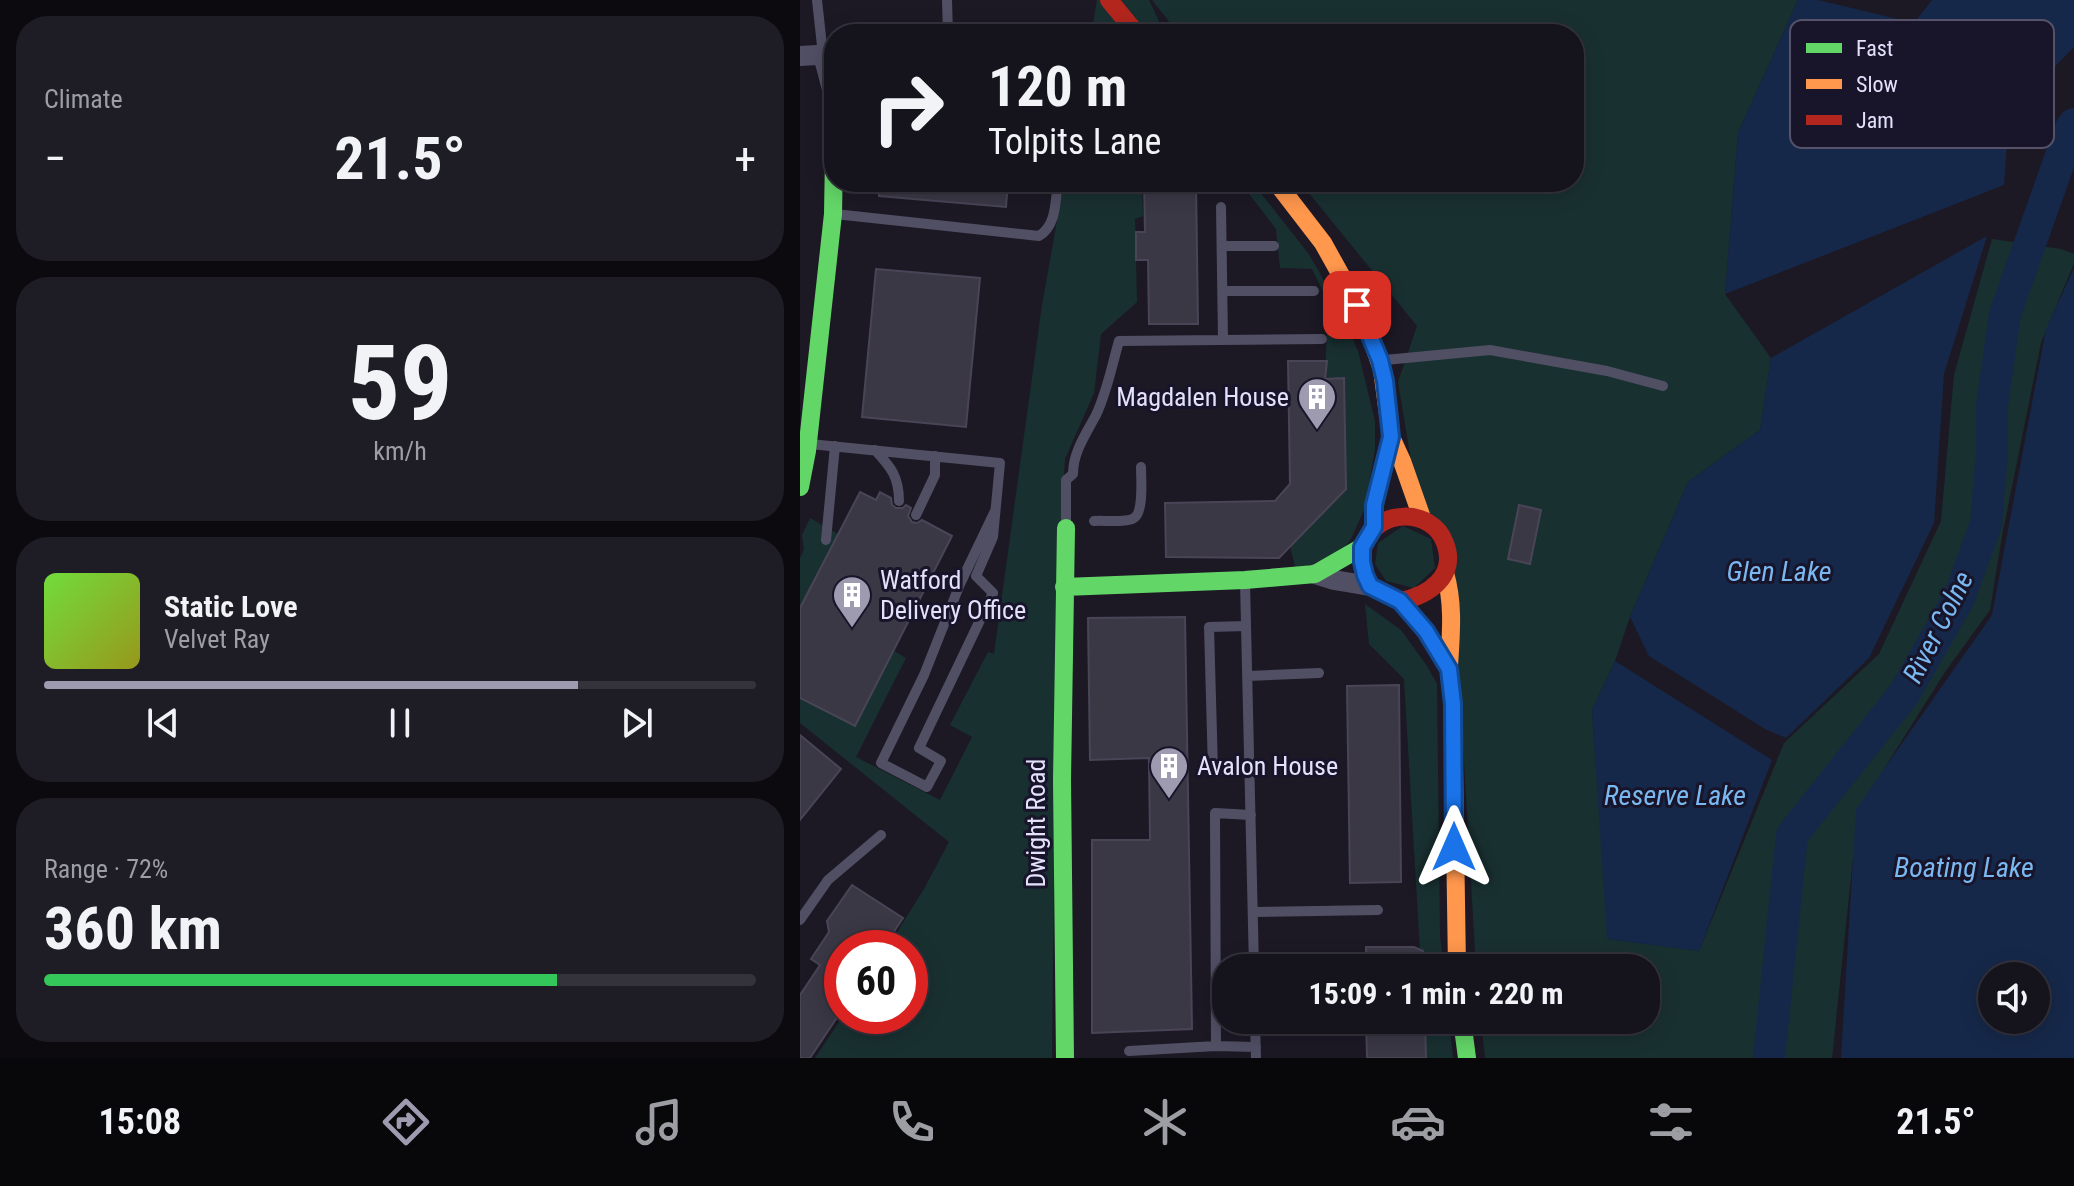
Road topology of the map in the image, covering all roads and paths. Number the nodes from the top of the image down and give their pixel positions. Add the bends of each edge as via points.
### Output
1 (817, 0) edge
2 (947, 0) edge
3 (1110, 2) edge
4 (948, 24) edge
5 (1129, 24) edge
6 (824, 34) edge
7 (824, 54) edge
8 (800, 56) edge
9 (833, 192) edge
10 (1057, 192) edge
11 (1284, 192) edge
12 (1221, 207) dead end
13 (833, 214) junction
14 (1222, 246) junction
15 (1274, 246) dead end
16 (1223, 291) junction
17 (1314, 291) dead end
18 (1223, 339) junction
19 (1322, 339) dead end
20 (1380, 360) junction
21 (1663, 386) dead end
22 (1391, 437) junction
23 (835, 446) junction
24 (805, 448) edge
25 (875, 450) junction
26 (935, 456) junction
27 (1141, 467) dead end
28 (800, 487) edge
29 (899, 501) dead end
30 (995, 511) junction
31 (916, 515) dead end
32 (1422, 518) junction
33 (1094, 521) dead end
34 (1374, 527) junction
35 (1066, 528) joint
36 (826, 540) dead end
37 (1362, 547) junction
38 (1445, 573) junction
39 (1315, 574) junction
40 (1245, 580) junction
41 (1370, 586) junction
42 (1064, 587) junction
43 (1400, 601) junction
44 (1246, 626) junction
45 (1449, 669) junction
46 (1319, 673) dead end
47 (1248, 676) junction
48 (1250, 769) junction
49 (1251, 815) junction
50 (881, 835) dead end
51 (1378, 910) dead end
52 (1253, 912) junction
53 (800, 920) edge
54 (1254, 954) edge
55 (1457, 954) edge
56 (1464, 1034) edge
57 (1216, 1046) junction
58 (1129, 1051) dead end
59 (1256, 1053) edge
60 (1065, 1058) edge
61 (1467, 1058) edge

1 - 6 lane
2 - 4 lane
3 - 5 main road
7 - 8 street
9 - 13 main road
10 - 13 lane via 1052,223 1039,236
11 - 20 main road via 1347,283
12 - 14 lane
13 - 24 main road
14 - 15 lane
14 - 16 lane
16 - 17 lane
16 - 18 lane
18 - 19 lane
18 - 35 lane via 1119,341 1097,413 1066,480
20 - 21 lane via 1490,350
20 - 22 main road
22 - 32 main road
22 - 34 main road via 1374,505
23 - 24 lane
23 - 25 lane
23 - 36 lane
24 - 28 main road
25 - 26 lane
25 - 29 lane via 899,483
26 - 30 lane via 1000,463
26 - 31 lane via 935,475
27 - 33 lane via 1140,511 1135,518
30 - 30 lane via 993,537 976,576 993,593 919,748 941,761 927,787 881,763
32 - 34 main road via 1389,518
32 - 38 main road via 1447,546
34 - 37 main road
35 - 42 main road, Dwight Road
37 - 39 main road
37 - 41 main road
38 - 43 main road via 1426,595
38 - 45 main road via 1451,594
39 - 40 main road
39 - 41 street
40 - 42 main road
40 - 44 lane
41 - 43 main road
42 - 60 main road, Dwight Road
43 - 45 main road
44 - 47 lane
44 - 48 lane via 1209,627 1213,770
45 - 55 main road
46 - 47 lane
47 - 48 lane
48 - 49 lane
49 - 52 lane
49 - 57 lane via 1215,813
50 - 53 lane via 828,880
51 - 52 lane
52 - 54 lane
56 - 61 main road
57 - 58 lane
57 - 59 lane

